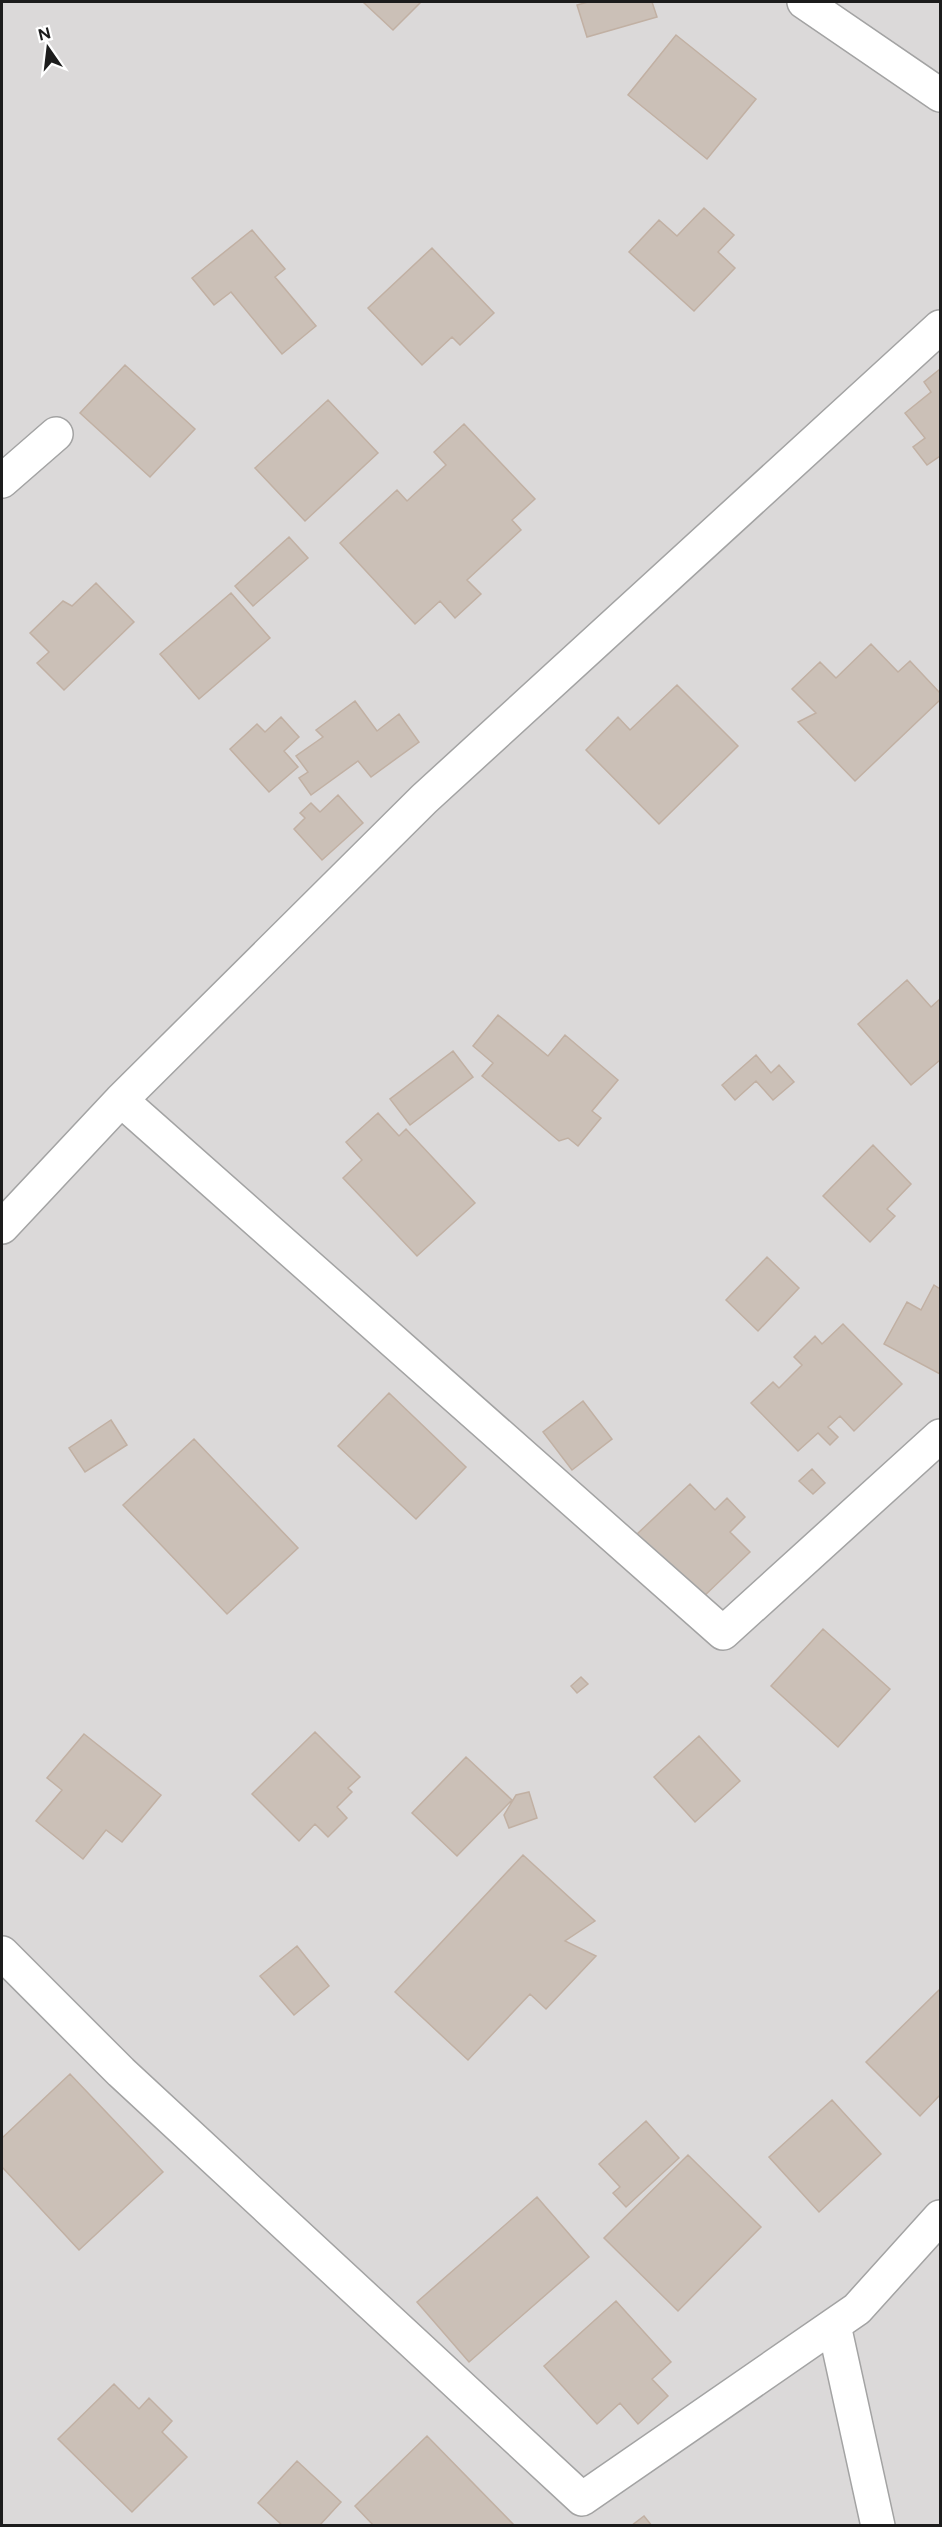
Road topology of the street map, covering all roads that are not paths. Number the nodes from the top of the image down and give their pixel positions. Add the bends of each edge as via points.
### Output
1 (804, 2) edge
2 (940, 94) edge
3 (940, 327) edge
4 (56, 434) dead end
5 (2, 481) edge
6 (121, 1100) junction
7 (2, 1227) edge
8 (940, 1436) edge
9 (2, 1953) edge
10 (940, 2217) edge
11 (834, 2325) junction
12 (878, 2526) edge

1 - 2 street
3 - 6 street via 424,800
4 - 5 street
6 - 7 street
6 - 8 street via 723,1633
9 - 11 street via 121,2072 582,2499
10 - 11 street via 857,2309
11 - 12 street

